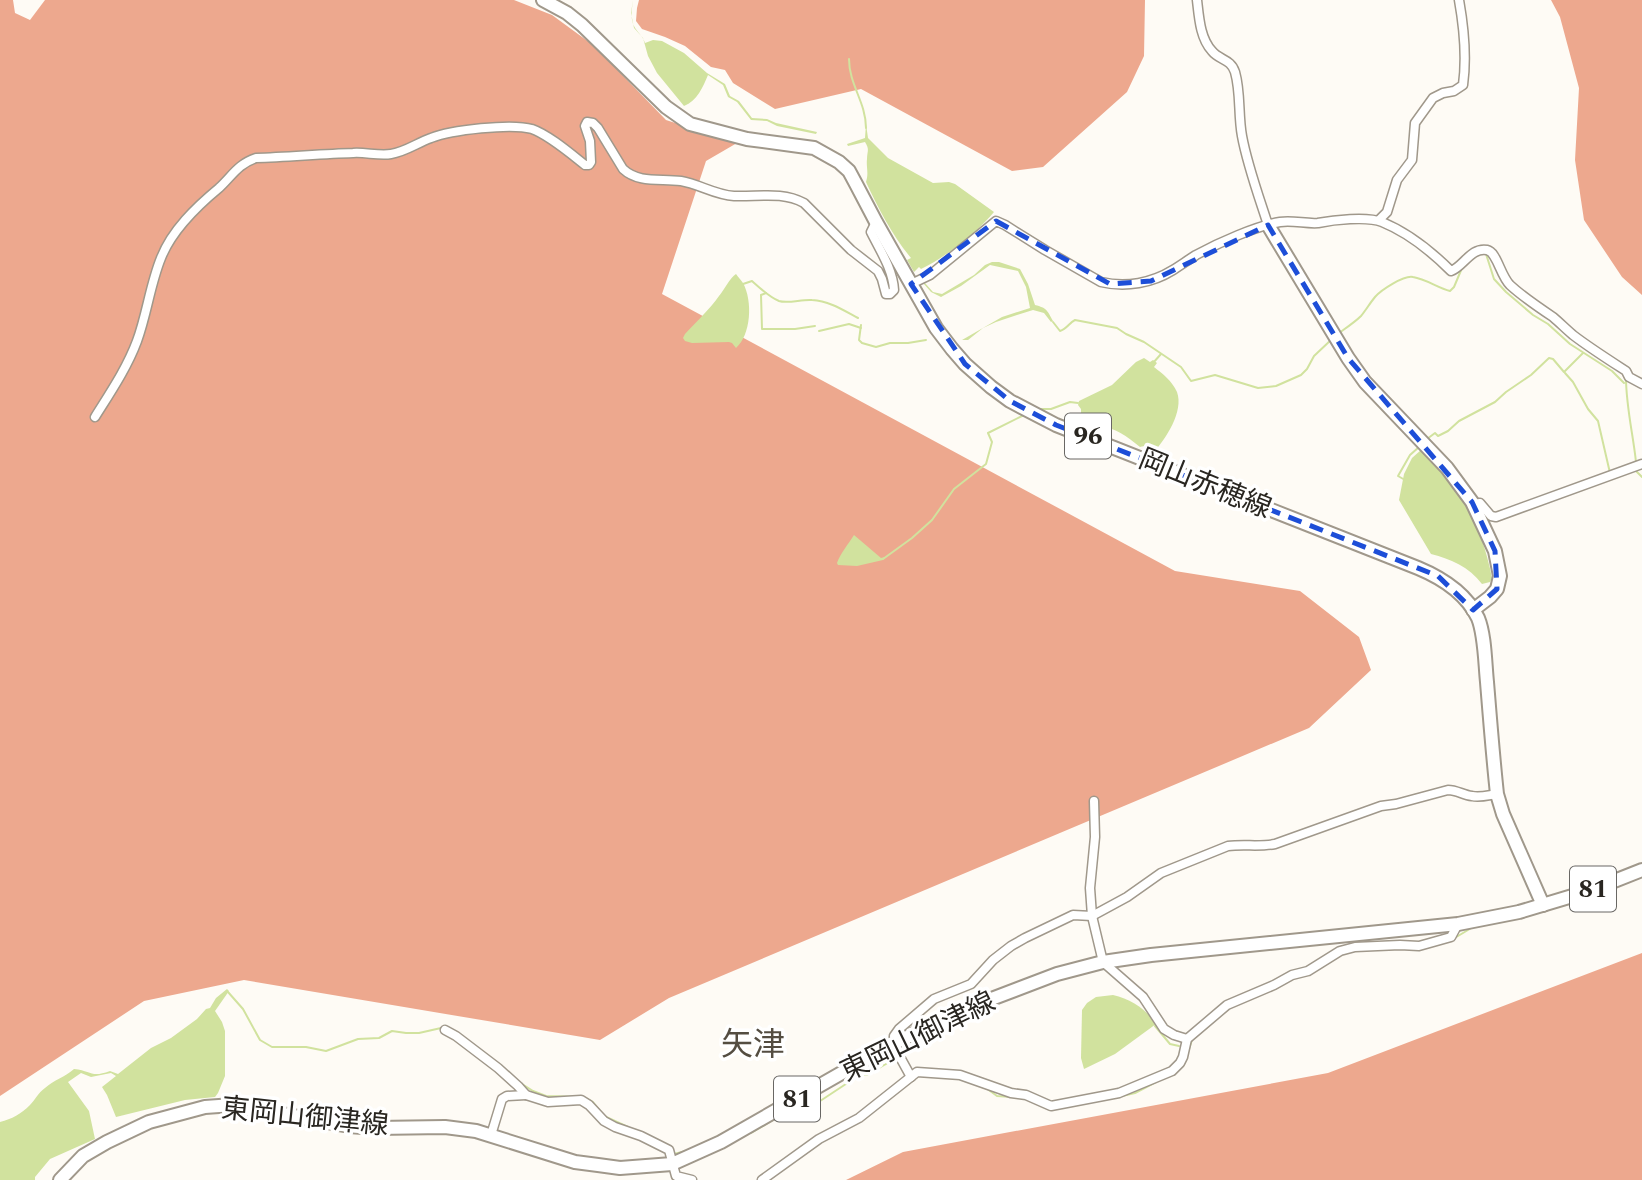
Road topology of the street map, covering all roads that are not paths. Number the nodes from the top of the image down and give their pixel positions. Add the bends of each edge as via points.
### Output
1 (542, 0) edge
2 (1197, 0) edge
3 (1459, 0) edge
4 (1379, 220) junction
5 (876, 222) junction
6 (1268, 225) junction
7 (911, 284) junction
8 (1642, 384) edge
9 (95, 417) dead end
10 (1638, 466) edge
11 (1473, 504) junction
12 (1473, 610) junction
13 (1497, 794) junction
14 (1094, 802) dead end
15 (1642, 870) edge
16 (1542, 905) junction
17 (1092, 916) junction
18 (1458, 925) junction
19 (1103, 962) junction
20 (444, 1030) dead end
21 (1187, 1039) junction
22 (897, 1052) junction
23 (914, 1075) junction
24 (526, 1095) junction
25 (491, 1135) junction
26 (672, 1164) junction
27 (60, 1180) edge
28 (692, 1180) edge
29 (762, 1180) edge

1 - 5 main road, 岡山赤穂線 / 96 via 582,25 666,107 690,124 747,139 814,148 839,162 849,171
2 - 6 street via 1201,31 1212,52 1233,65 1236,74 1242,136
3 - 4 street via 1466,54 1463,85 1433,98 1415,123 1412,160 1396,180 1387,212
4 - 6 street
4 - 8 street via 1422,244 1451,271 1477,251 1490,251 1514,289
5 - 7 main road, 岡山赤穂線 / 96
5 - 9 street via 871,232 893,282 890,294 877,271 804,203 784,195 720,194 683,181 641,179 623,169 593,123 585,126 589,165 532,129 514,127 447,133 391,154 256,158 243,163 201,203 171,239 136,344
6 - 7 street via 1196,255 1151,281 1110,284 996,221 930,275
6 - 11 main road via 1365,382 1447,468
7 - 12 main road, 岡山赤穂線 / 96 via 936,328 965,364 1010,401 1056,425 1437,576
10 - 11 street via 1496,517 1480,503
11 - 12 main road via 1495,551 1500,576 1497,589
12 - 13 main road, 岡山赤穂線 / 96 via 1486,664
13 - 16 main road, 岡山赤穂線 / 96
13 - 17 street via 1477,797 1448,790 1381,806 1275,844 1228,846 1161,873
14 - 17 street
15 - 16 main road, 東岡山御津線 / 81
16 - 18 main road, 東岡山御津線 / 81
17 - 19 street
17 - 22 street via 1073,915 1011,946 971,984 931,1002 899,1029 894,1036
18 - 19 main road, 東岡山御津線 / 81
18 - 21 street via 1451,937 1419,946 1340,951 1308,971 1227,1005
19 - 21 street via 1143,997 1164,1029
19 - 22 main road, 東岡山御津線 / 81 via 994,998
20 - 24 street via 498,1068
21 - 23 street via 1180,1063 1172,1071 1128,1090 1057,1105 960,1075
22 - 23 street
22 - 26 main road, 東岡山御津線 / 81
23 - 29 street via 859,1118 819,1139
24 - 25 street via 502,1099
24 - 26 street via 548,1102 581,1100 604,1121 669,1150
25 - 26 main road, 東岡山御津線 / 81 via 575,1162 620,1168
25 - 27 main road, 東岡山御津線 / 81 via 445,1127 349,1126 233,1105 205,1107 149,1122 107,1142 83,1156
26 - 28 street via 676,1176

